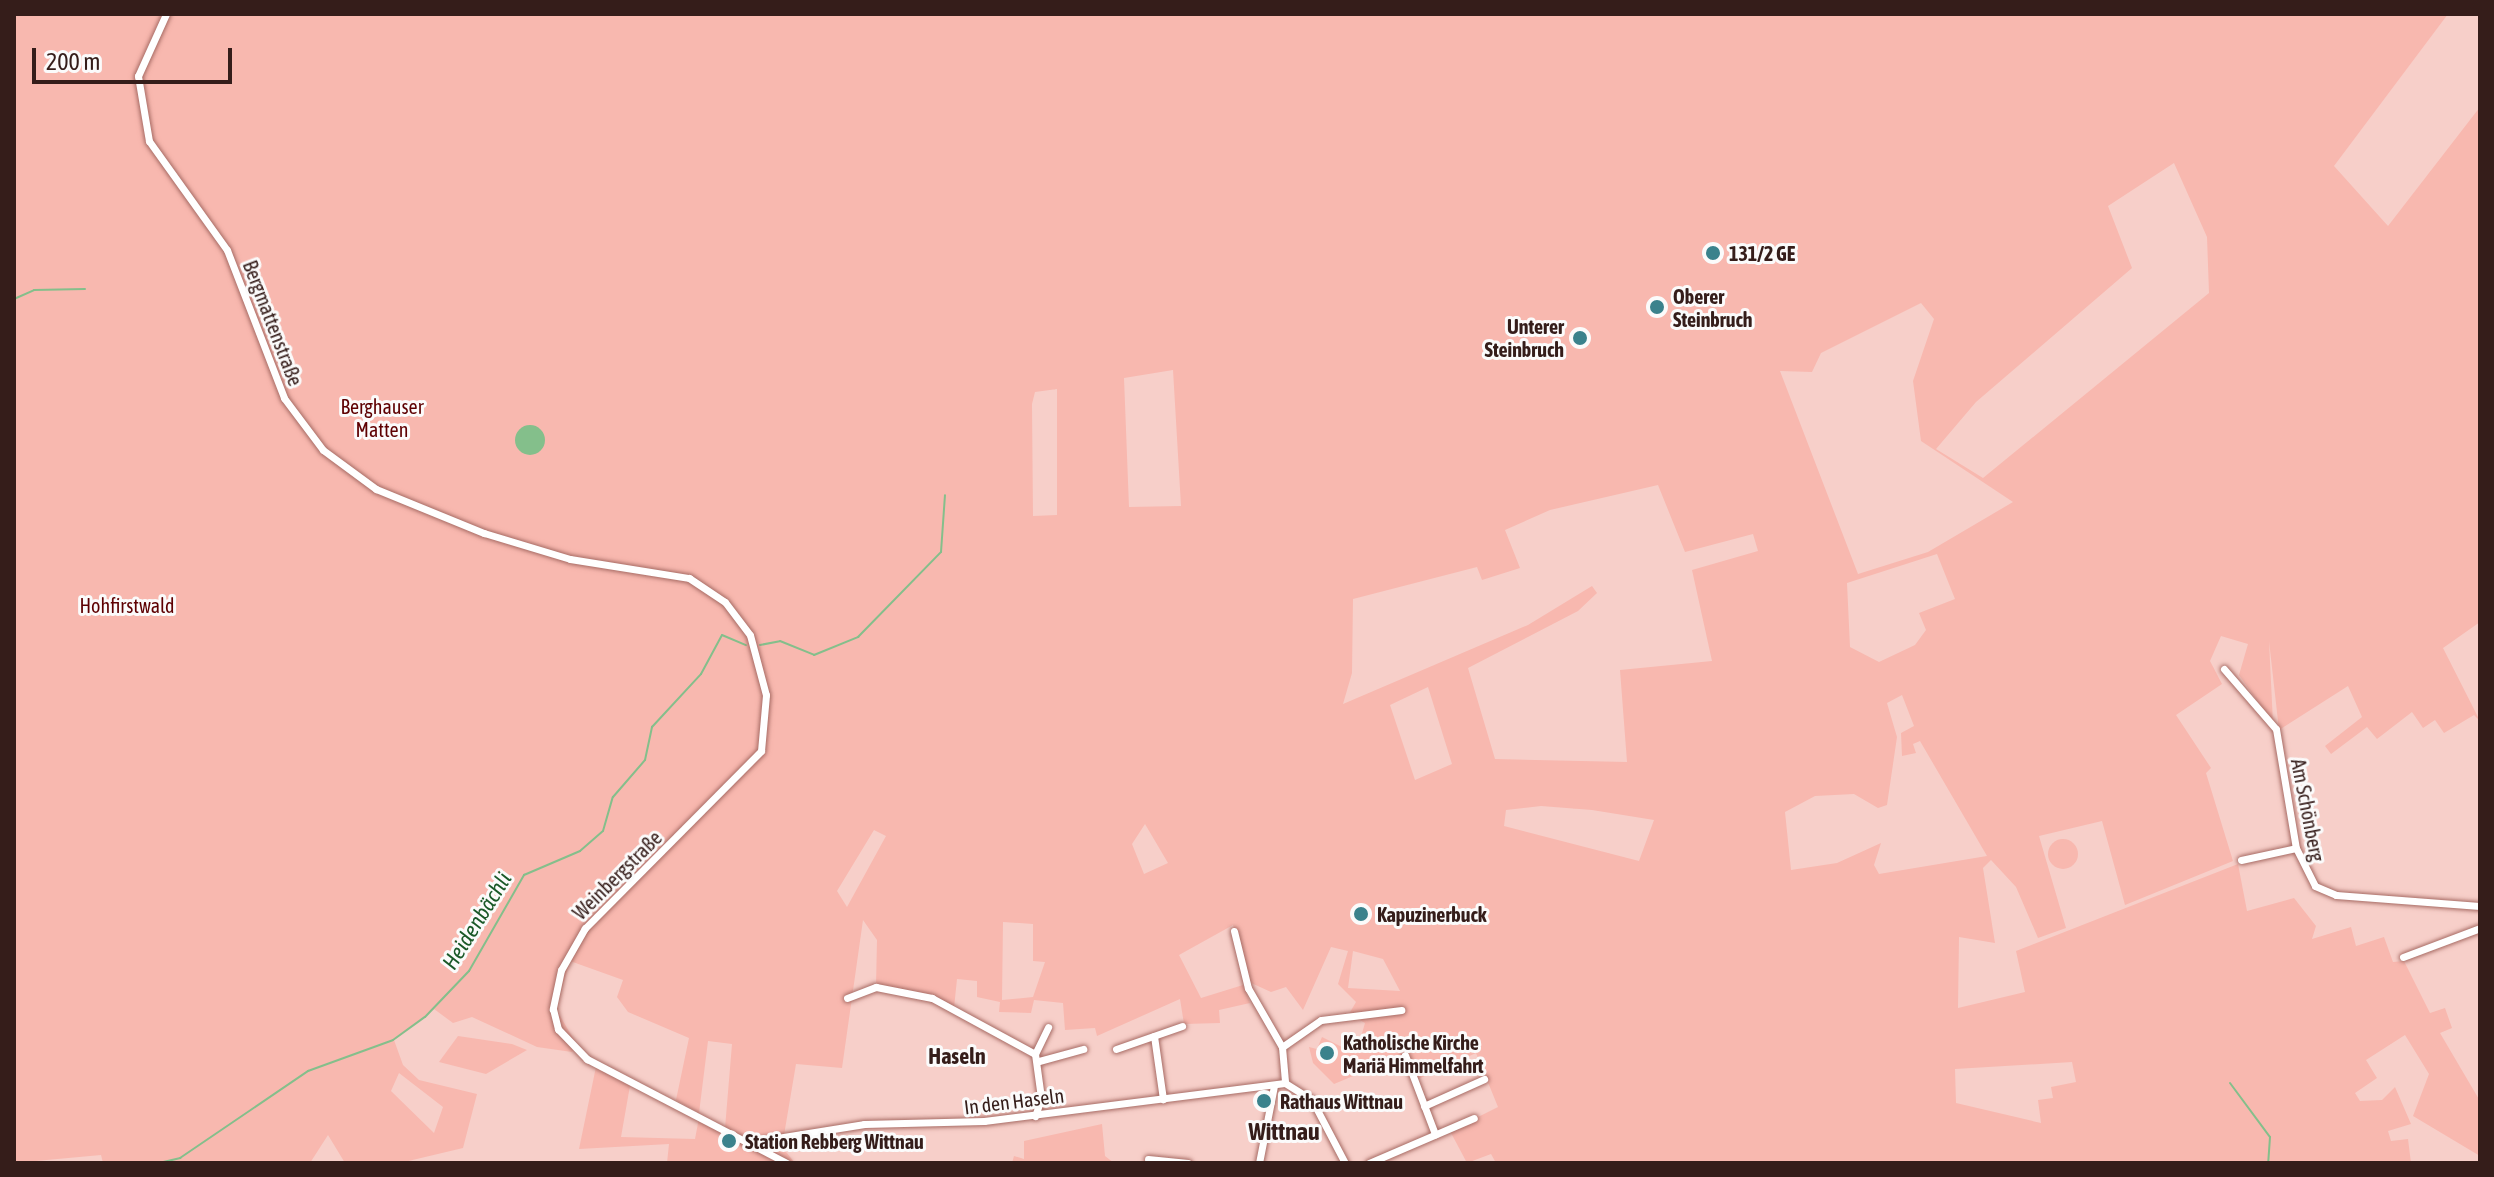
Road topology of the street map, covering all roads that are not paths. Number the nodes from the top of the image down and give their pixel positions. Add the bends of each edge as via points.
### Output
1 (166, 14) edge
2 (737, 615) joint
3 (2224, 669) dead end
4 (2296, 848) junction
5 (2241, 860) dead end
6 (2480, 906) edge
7 (2480, 928) edge
8 (1234, 931) dead end
9 (2403, 957) dead end
10 (847, 998) dead end
11 (1401, 1010) dead end
12 (1182, 1026) dead end
13 (1048, 1027) dead end
14 (1154, 1036) junction
15 (1282, 1047) junction
16 (1083, 1049) dead end
17 (1116, 1049) dead end
18 (1405, 1055) dead end
19 (1037, 1058) junction
20 (1484, 1079) dead end
21 (1285, 1083) junction
22 (1274, 1086) junction
23 (1163, 1099) junction
24 (1424, 1106) junction
25 (1035, 1116) junction
26 (1474, 1118) dead end
27 (1435, 1134) junction
28 (780, 1136) junction
29 (746, 1143) junction
30 (779, 1156) junction
31 (1148, 1159) dead end
32 (787, 1163) edge
33 (1188, 1163) edge
34 (1259, 1163) edge
35 (1345, 1163) edge
36 (1369, 1163) edge

1 - 2 street, Bergmattenstraße via 139,73 145,132 227,250 284,398 323,450 376,489 443,518 570,559 673,571 718,595
2 - 29 street, Weinbergstraße via 763,675 761,751 585,928 561,970 553,1009 558,1029 587,1059
3 - 4 street, Am Schönberg via 2276,729
4 - 5 street
4 - 6 street, Am Schönberg via 2304,873 2323,892
7 - 9 street
8 - 15 street via 1248,988
10 - 19 street via 876,987 932,998
11 - 15 street via 1321,1020
12 - 14 street
13 - 19 street
14 - 17 street
14 - 23 street
15 - 21 street
16 - 19 street
18 - 24 street
19 - 25 street
20 - 24 street
21 - 22 street, In den Haseln
21 - 35 street via 1312,1100
22 - 23 street, In den Haseln
22 - 34 street
23 - 25 street, In den Haseln
24 - 27 street
25 - 28 street, In den Haseln
26 - 27 street
27 - 36 street
28 - 29 street, In den Haseln
28 - 30 street
29 - 30 street, Weinbergstraße
30 - 32 street, Weinbergstraße
31 - 33 street

